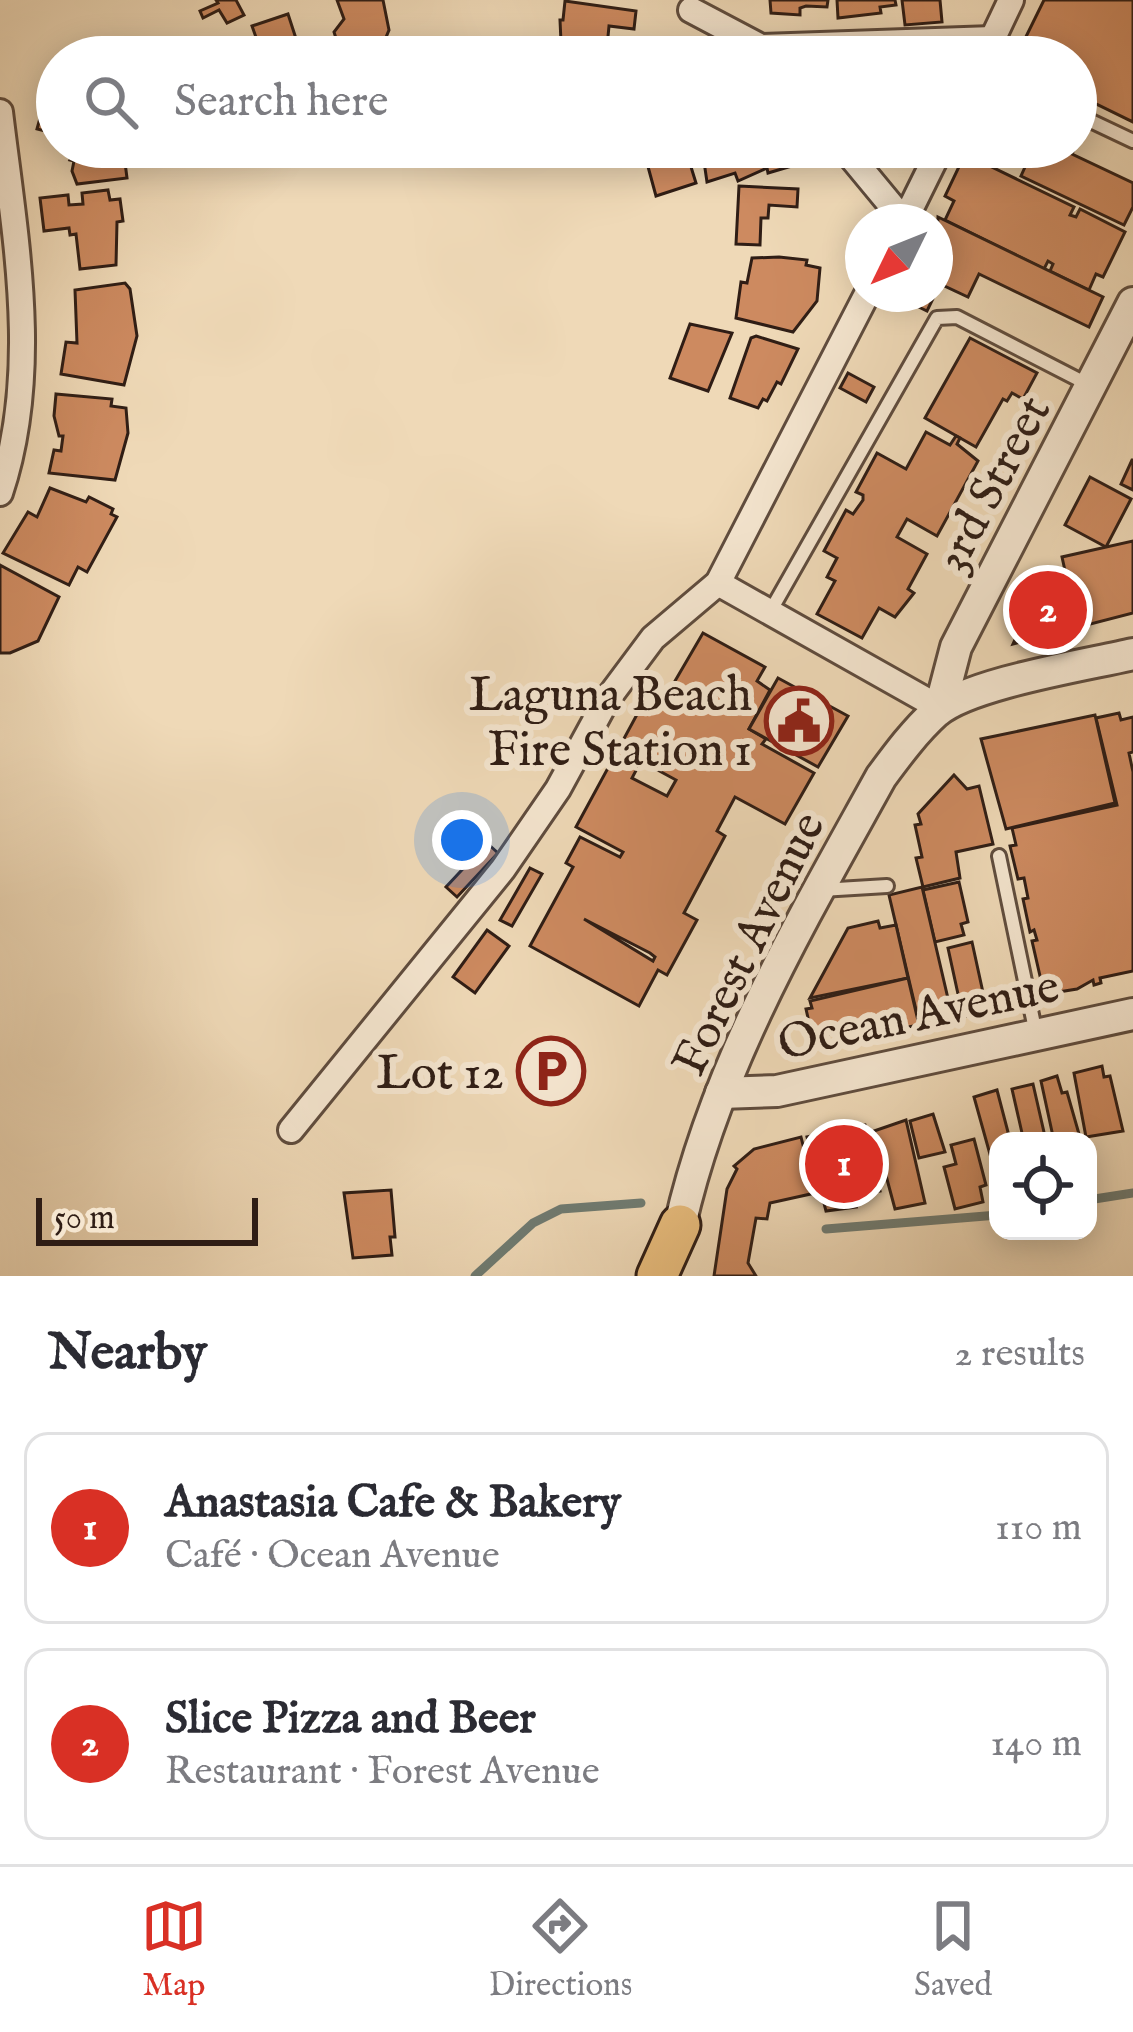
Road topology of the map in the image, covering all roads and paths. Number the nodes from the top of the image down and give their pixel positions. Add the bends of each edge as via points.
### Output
1 (1011, 0) edge
2 (691, 10) dead end
3 (737, 36) edge
4 (994, 36) edge
5 (0, 112) edge
6 (1097, 123) edge
7 (1133, 141) edge
8 (860, 168) edge
9 (931, 168) edge
10 (889, 204) edge
11 (913, 204) edge
12 (1133, 303) edge
13 (858, 312) edge
14 (1092, 386) junction
15 (0, 493) edge
16 (718, 583) junction
17 (770, 612) junction
18 (1133, 654) edge
19 (940, 708) junction
20 (999, 856) dead end
21 (887, 886) dead end
22 (820, 890) junction
23 (1133, 1014) edge
24 (1036, 1035) junction
25 (721, 1093) junction
26 (291, 1130) dead end
27 (680, 1225) joint
28 (675, 1274) edge

1 - 4 street
2 - 3 street
5 - 15 street via 23,373
6 - 7 lane
8 - 10 street
9 - 11 street
12 - 14 street, 3rd Street
13 - 16 street
14 - 17 lane via 957,317 938,318
14 - 19 street, 3rd Street via 956,647
16 - 17 street
16 - 26 street via 653,638 503,869
17 - 19 street
18 - 19 street, Forest Avenue via 999,684
19 - 22 street, Forest Avenue via 881,777
20 - 24 lane
21 - 22 lane
22 - 25 street, Forest Avenue
23 - 24 street, Ocean Avenue
24 - 25 street, Ocean Avenue via 777,1091
25 - 27 street, Forest Avenue
27 - 28 main road

